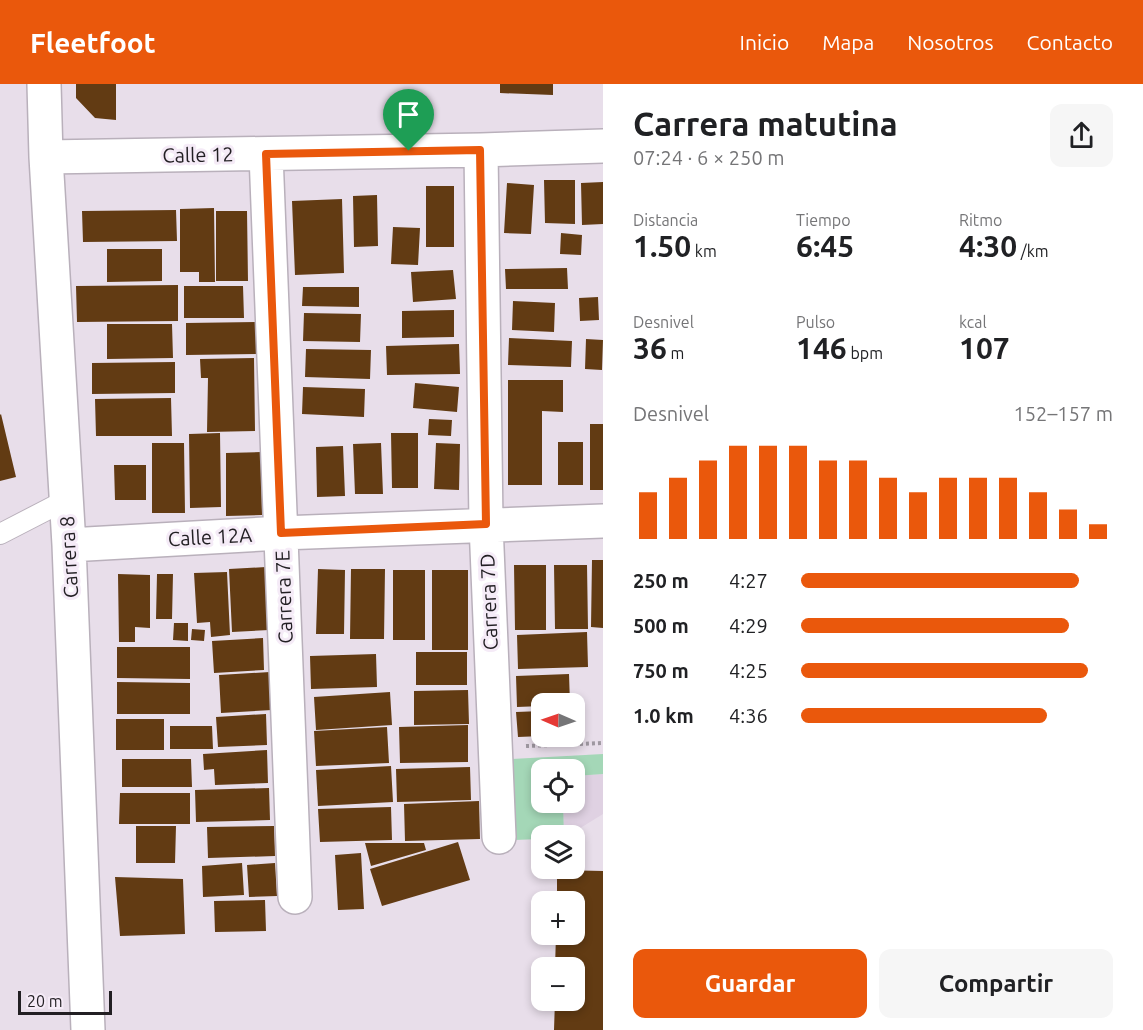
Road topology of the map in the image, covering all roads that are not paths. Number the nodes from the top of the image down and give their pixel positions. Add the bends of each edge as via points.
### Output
1 (44, 84) edge
2 (603, 146) edge
3 (480, 150) junction
4 (266, 154) junction
5 (46, 157) junction
6 (66, 500) junction
7 (603, 521) edge
8 (486, 524) junction
9 (281, 533) junction
10 (0, 534) edge
11 (69, 545) junction
12 (499, 837) dead end
13 (295, 897) dead end
14 (88, 1030) edge

1 - 5 street, Carrera 8
2 - 3 street, Calle 12
3 - 4 street, Calle 12
3 - 8 street, Carrera 7D
4 - 5 street, Calle 12
4 - 9 street, Carrera 7E
5 - 6 street, Carrera 8
6 - 10 lane
6 - 11 street, Carrera 8
7 - 8 street, Calle 12A
8 - 9 street, Calle 12A
8 - 12 street, Carrera 7D
9 - 11 street, Calle 12A
9 - 13 street, Carrera 7E
11 - 14 street, Carrera 8

